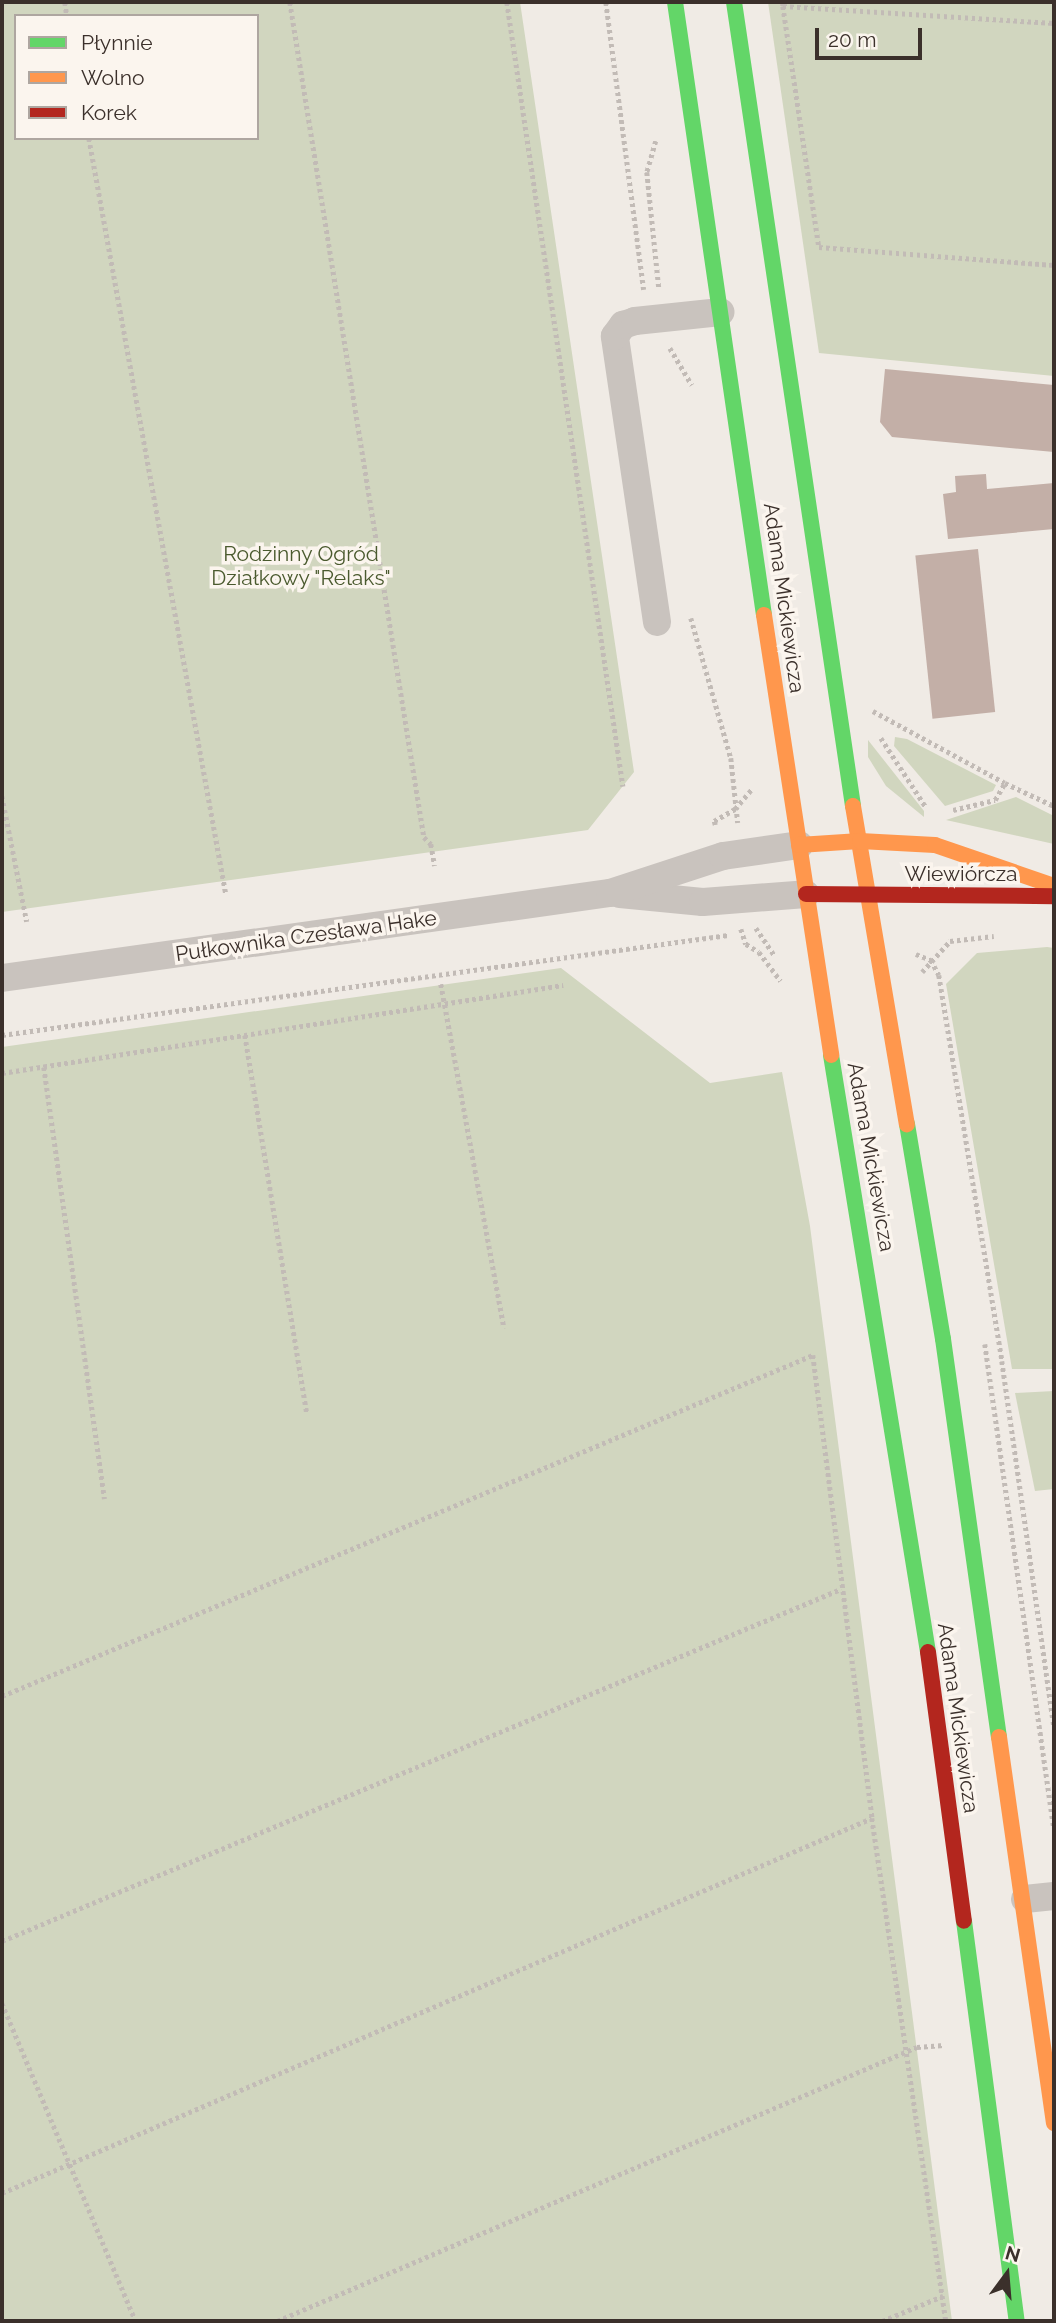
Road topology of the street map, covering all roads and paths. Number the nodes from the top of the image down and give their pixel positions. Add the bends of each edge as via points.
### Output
1 (290, 2) edge
2 (507, 2) edge
3 (606, 2) edge
4 (675, 2) edge
5 (734, 2) edge
6 (783, 4) edge
7 (1054, 23) edge
8 (89, 140) edge
9 (1054, 265) edge
10 (721, 312) junction
11 (647, 320) junction
12 (690, 612) dead end
13 (657, 622) dead end
14 (871, 710) dead end
15 (1004, 783) junction
16 (623, 786) dead end
17 (2, 796) edge
18 (1054, 806) edge
19 (944, 812) dead end
20 (860, 841) junction
21 (799, 845) junction
22 (743, 851) junction
23 (435, 866) dead end
24 (1054, 886) edge
25 (610, 893) junction
26 (226, 894) dead end
27 (806, 894) junction
28 (868, 894) junction
29 (1054, 896) edge
30 (751, 898) junction
31 (27, 922) dead end
32 (1004, 934) dead end
33 (922, 972) dead end
34 (2, 978) edge
35 (441, 984) dead end
36 (563, 985) dead end
37 (444, 1002) junction
38 (2, 1035) edge
39 (245, 1035) junction
40 (44, 1067) junction
41 (2, 1073) edge
42 (504, 1328) dead end
43 (307, 1414) dead end
44 (105, 1499) dead end
45 (841, 1589) junction
46 (2, 1696) edge
47 (872, 1818) junction
48 (1054, 1896) edge
49 (1024, 1899) junction
50 (2, 1941) edge
51 (2, 2003) edge
52 (917, 2047) dead end
53 (909, 2052) junction
54 (1054, 2123) edge
55 (70, 2164) junction
56 (2, 2193) edge
57 (943, 2296) junction
58 (136, 2321) edge
59 (277, 2321) edge
60 (883, 2321) edge
61 (946, 2321) edge
62 (1017, 2321) edge

1 - 23 path via 424,837 431,844
2 - 16 path
3 - 11 path
4 - 10 street, Adama Mickiewicza
5 - 20 street, Adama Mickiewicza via 832,713
6 - 7 path
6 - 9 path via 819,247
8 - 26 path
10 - 11 street
10 - 21 street, Adama Mickiewicza via 787,720
11 - 13 street via 623,325 615,336
12 - 22 path via 731,758
14 - 15 path
15 - 18 path
15 - 19 path via 995,800
17 - 31 path
20 - 21 street, Wiewiórcza
20 - 24 street, Wiewiórcza via 935,845
20 - 28 street, Adama Mickiewicza
21 - 22 street, Pułkownika Czesława Hake
21 - 27 street, Adama Mickiewicza
22 - 25 street, Pułkownika Czesława Hake
25 - 30 street, Pułkownika Czesława Hake via 703,902
25 - 34 street, Pułkownika Czesława Hake
27 - 28 street, Wiewiórcza
27 - 30 street, Pułkownika Czesława Hake
27 - 62 street, Adama Mickiewicza via 930,1667
28 - 29 street, Wiewiórcza
28 - 49 street, Adama Mickiewicza via 943,1339
30 - 38 path via 757,931
32 - 33 path via 950,941
35 - 37 path
36 - 37 path
37 - 39 path
37 - 42 path
39 - 40 path
39 - 43 path
40 - 41 path
40 - 44 path
45 - 46 path via 813,1355
45 - 47 path
45 - 50 path
47 - 53 path
47 - 55 path
48 - 49 street
49 - 54 street, Adama Mickiewicza
51 - 55 path
52 - 53 path
53 - 57 path
53 - 59 path
55 - 56 path
55 - 58 path
57 - 60 path
57 - 61 path

